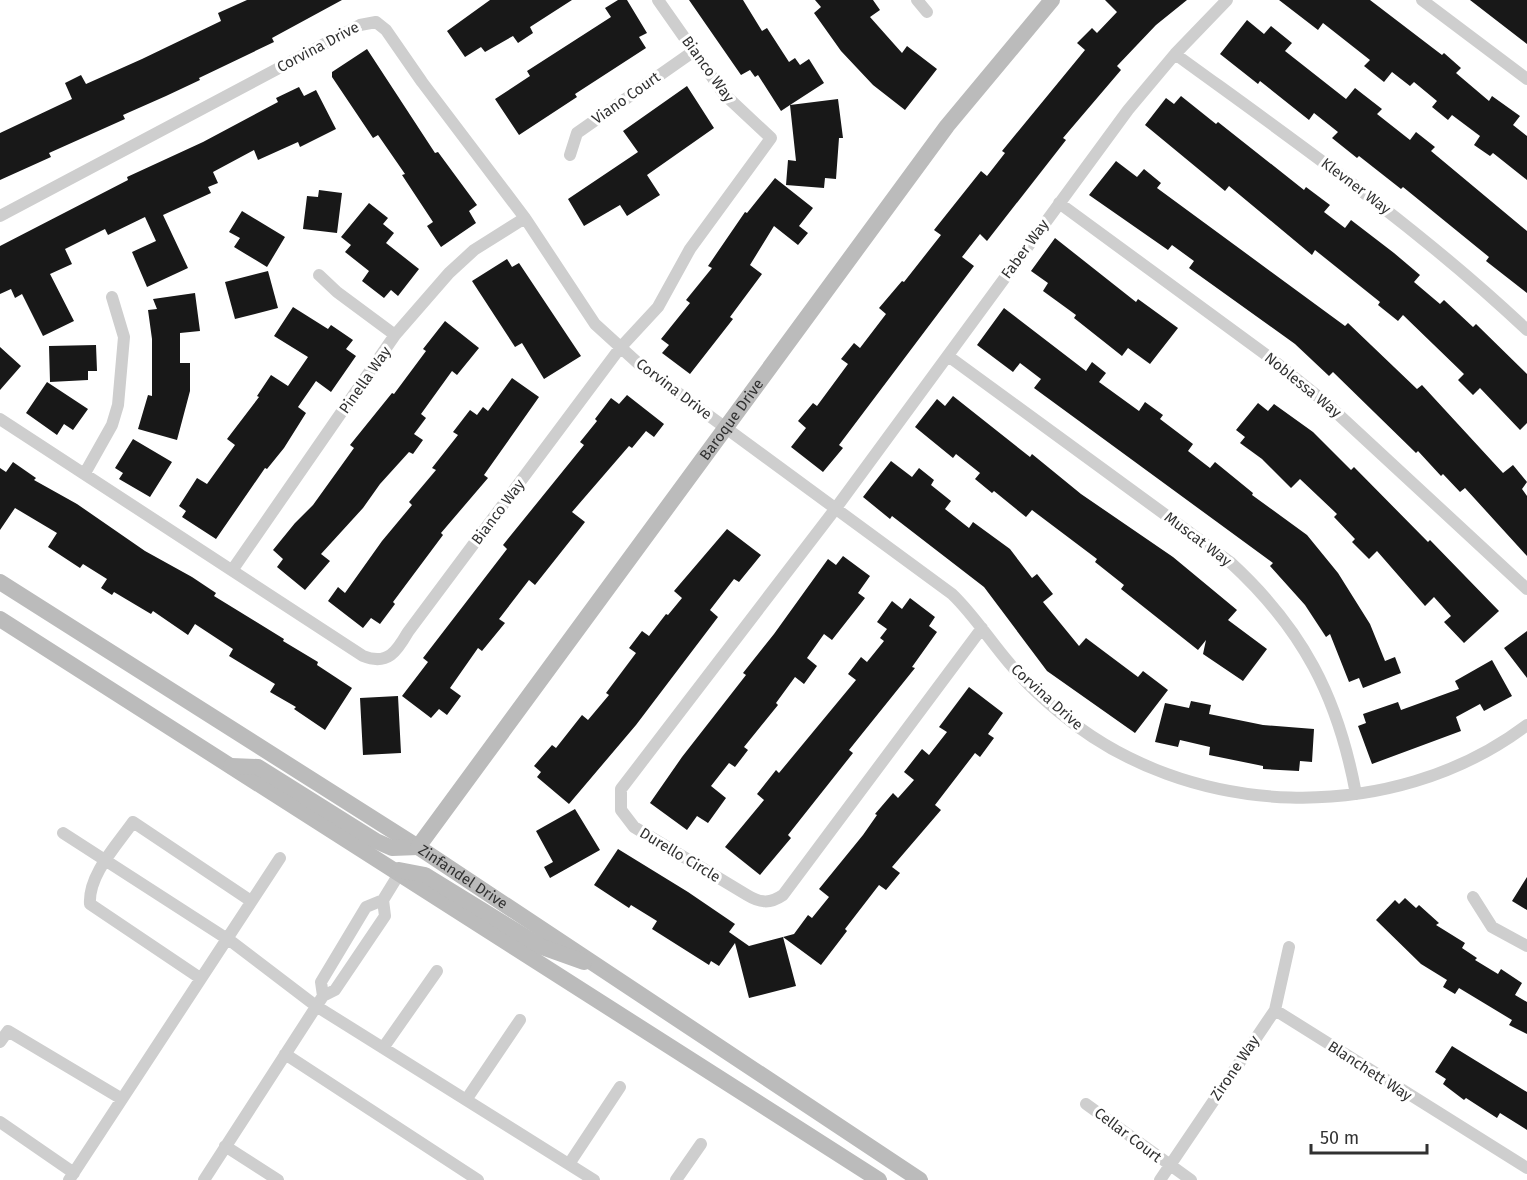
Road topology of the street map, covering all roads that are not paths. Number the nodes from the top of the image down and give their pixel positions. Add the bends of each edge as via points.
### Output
1 (658, 0) edge
2 (917, 0) edge
3 (1052, 0) edge
4 (1227, 0) edge
5 (1422, 0) edge
6 (927, 12) dead end
7 (694, 51) junction
8 (1175, 54) junction
9 (1527, 79) edge
10 (570, 154) dead end
11 (1059, 203) junction
12 (0, 216) edge
13 (525, 218) junction
14 (319, 275) dead end
15 (111, 297) dead end
16 (1527, 330) edge
17 (395, 335) junction
18 (620, 348) junction
19 (948, 356) junction
20 (0, 419) edge
21 (726, 428) junction
22 (85, 473) junction
23 (836, 508) junction
24 (233, 569) junction
25 (0, 582) edge
26 (1527, 590) edge
27 (0, 619) edge
28 (982, 628) junction
29 (1527, 725) edge
30 (230, 766) junction
31 (1356, 794) junction
32 (63, 833) dead end
33 (418, 847) junction
34 (280, 858) dead end
35 (106, 861) junction
36 (396, 872) junction
37 (1473, 897) dead end
38 (383, 900) junction
39 (251, 901) junction
40 (226, 938) junction
41 (1527, 946) edge
42 (1289, 947) dead end
43 (599, 967) junction
44 (436, 971) dead end
45 (200, 978) junction
46 (319, 1001) junction
47 (1275, 1010) junction
48 (520, 1020) dead end
49 (0, 1042) edge
50 (383, 1048) junction
51 (285, 1054) junction
52 (620, 1087) dead end
53 (122, 1099) junction
54 (465, 1100) junction
55 (1086, 1104) dead end
56 (0, 1122) edge
57 (701, 1144) dead end
58 (225, 1146) junction
59 (569, 1164) junction
60 (1169, 1166) junction
61 (1527, 1168) edge
62 (71, 1177) edge
63 (204, 1180) edge
64 (278, 1180) edge
65 (478, 1180) edge
66 (594, 1180) edge
67 (676, 1180) edge
68 (879, 1180) edge
69 (920, 1180) edge
70 (1160, 1180) edge
71 (1191, 1180) edge

1 - 7 street, Bianco Way
2 - 6 street
3 - 21 street, Baroque Drive via 947,126
4 - 8 street, Faber Way
5 - 9 street
7 - 10 street, Viano Court via 577,133
7 - 18 street, Bianco Way via 724,94 771,138 690,249 658,307
8 - 11 street, Faber Way
8 - 16 street, Klevner Way via 1383,206
11 - 19 street, Faber Way
11 - 26 street, Noblessa Way via 1326,403
12 - 13 street, Corvina Drive via 360,25 376,22 386,30
13 - 17 street, Pinella Way via 474,250
13 - 18 street, Corvina Drive via 595,324
14 - 17 street
15 - 22 street via 124,337 118,405 112,425
17 - 24 street, Pinella Way
18 - 21 street, Corvina Drive
18 - 24 street, Bianco Way via 415,622 397,652 388,658 363,656
19 - 23 street, Faber Way
19 - 31 street, Muscat Way via 1230,562 1269,601 1292,629 1326,687 1340,721
20 - 22 street, Bianco Way
21 - 23 street, Corvina Drive
21 - 33 street, Baroque Drive
22 - 24 street, Bianco Way
23 - 28 street, Corvina Drive via 952,594
23 - 28 street, Durello Circle via 621,789 621,810 634,827 753,899 764,903 783,896
25 - 33 street, Zinfandel Drive
27 - 30 street, Zinfandel Drive
28 - 31 street, Corvina Drive via 1021,677 1060,712 1132,759 1172,776 1227,791 1270,797
29 - 31 street, Corvina Drive via 1479,755 1440,773
30 - 33 street via 258,767 384,845
30 - 36 street, Zinfandel Drive
32 - 35 street
33 - 43 street, Zinfandel Drive
34 - 39 street
35 - 39 street via 133,822
35 - 40 street
35 - 45 street via 89,892 90,904
36 - 38 street
36 - 43 street via 425,875 542,947
36 - 68 street, Zinfandel Drive
37 - 41 street via 1492,927
38 - 46 street via 385,916 335,990
38 - 46 street via 366,907 321,982
39 - 40 street
40 - 45 street
40 - 46 street
42 - 47 street, Zirone Way
43 - 69 street, Zinfandel Drive
44 - 50 street
45 - 53 street
46 - 50 street
46 - 51 street
47 - 60 street, Zirone Way
47 - 61 street, Blanchett Way
48 - 54 street
49 - 53 street via 8,1031
50 - 54 street
51 - 58 street
51 - 65 street
52 - 59 street
53 - 62 street
54 - 59 street
55 - 60 street, Cellar Court
56 - 62 street
57 - 67 street
58 - 63 street
58 - 64 street
59 - 66 street
60 - 70 street, Zirone Way
60 - 71 street, Cellar Court

